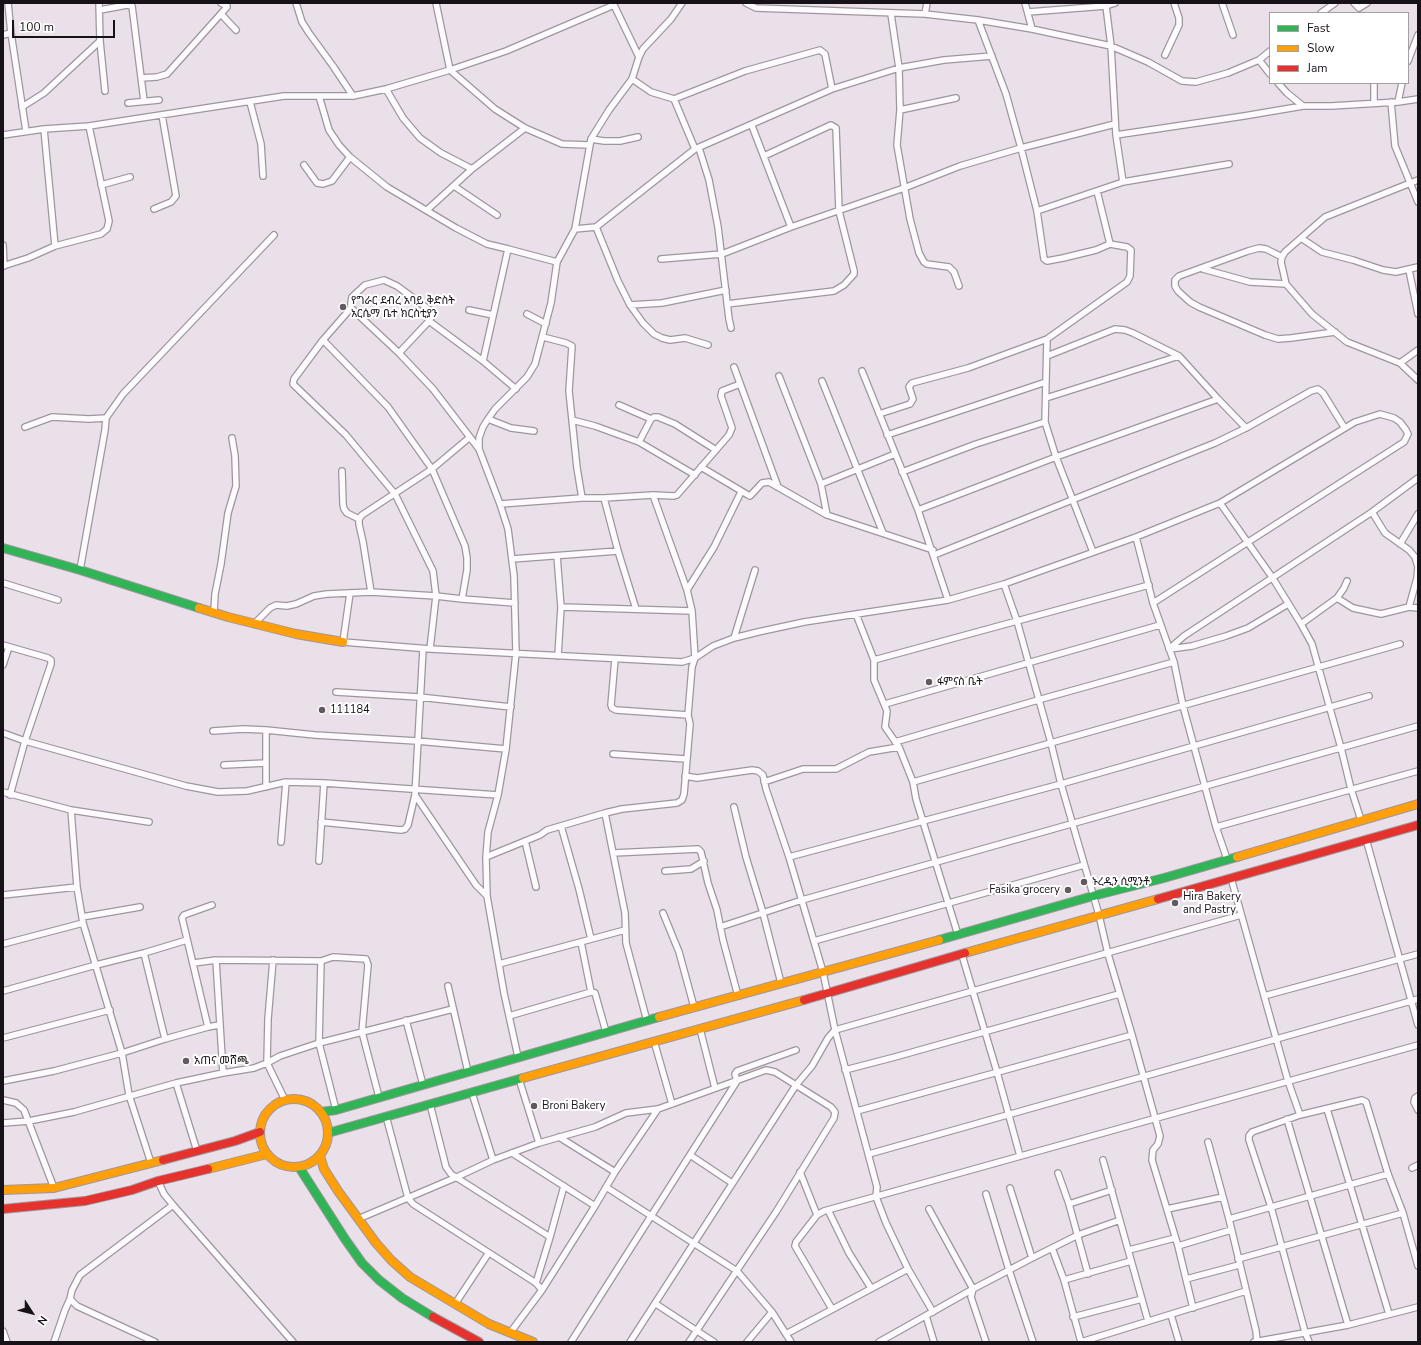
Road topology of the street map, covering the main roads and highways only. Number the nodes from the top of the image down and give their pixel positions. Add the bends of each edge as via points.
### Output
1 (3, 548) edge
2 (343, 642) road end
3 (1418, 804) edge
4 (1418, 825) edge
5 (321, 1112) junction
6 (260, 1132) junction
7 (328, 1132) junction
8 (267, 1154) junction
9 (320, 1156) junction
10 (299, 1167) junction
11 (3, 1190) edge
12 (3, 1209) edge
13 (478, 1342) edge
14 (533, 1342) edge

1 - 2 main road via 254,624
3 - 5 main road via 1164,878 694,1007 336,1110
4 - 7 main road via 784,1006
5 - 6 main road via 305,1100 286,1100 276,1104 268,1112 262,1121
5 - 7 main road via 327,1122
6 - 8 main road
6 - 11 main road via 235,1141 54,1188
7 - 9 main road via 326,1145
8 - 10 main road via 287,1167
8 - 12 main road via 85,1201
9 - 10 main road
9 - 14 main road via 324,1169 376,1244 410,1277 489,1324
10 - 13 main road via 345,1239 362,1263 379,1280 425,1313

